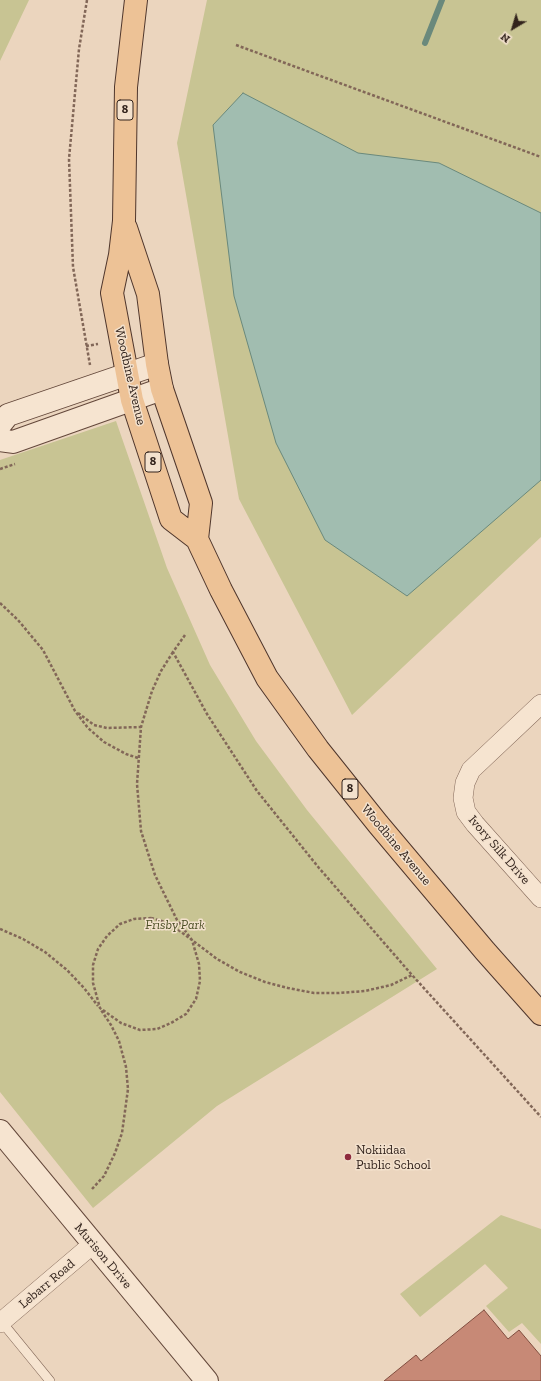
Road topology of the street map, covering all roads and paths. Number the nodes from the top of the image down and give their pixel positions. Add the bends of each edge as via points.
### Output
1 (87, 0) edge
2 (136, 0) edge
3 (236, 45) dead end
4 (541, 157) edge
5 (124, 221) junction
6 (98, 344) dead end
7 (86, 346) junction
8 (157, 364) junction
9 (91, 367) dead end
10 (127, 374) junction
11 (162, 389) junction
12 (132, 400) junction
13 (0, 425) edge
14 (0, 440) edge
15 (197, 539) junction
16 (0, 603) edge
17 (185, 635) dead end
18 (173, 652) junction
19 (541, 704) edge
20 (75, 711) junction
21 (141, 727) junction
22 (138, 758) junction
23 (541, 898) edge
24 (0, 928) edge
25 (192, 940) junction
26 (412, 975) junction
27 (100, 1008) junction
28 (541, 1014) edge
29 (541, 1117) edge
30 (0, 1131) edge
31 (92, 1189) dead end
32 (93, 1244) junction
33 (1, 1322) edge
34 (50, 1381) edge
35 (207, 1381) edge

1 - 7 path via 79,49 69,159 73,267
2 - 5 main road, Woodbine Avenue / 8 via 126,87
3 - 4 path
5 - 8 main road, Woodbine Avenue / 8 via 148,294
5 - 10 main road, Woodbine Avenue / 8 via 112,293
6 - 7 path
7 - 9 path
8 - 10 street
8 - 11 main road, Woodbine Avenue / 8
10 - 12 main road, Woodbine Avenue / 8
10 - 13 street via 8,415
11 - 12 street
11 - 15 main road, Woodbine Avenue / 8 via 201,503
12 - 14 street via 13,442
12 - 15 main road, Woodbine Avenue / 8 via 171,519
15 - 28 main road, Woodbine Avenue / 8 via 267,678 318,749 459,921
16 - 20 path via 43,650
17 - 18 path
18 - 21 path via 152,691
18 - 26 path via 207,714 257,791 319,868
19 - 23 street, Ivory Silk Drive via 471,770 465,783 463,798 466,812 475,824
20 - 21 path via 94,724 107,728
20 - 22 path via 88,728 104,742
21 - 22 path
22 - 25 path via 137,784 141,831 165,897 177,920
24 - 27 path via 45,952 67,970
25 - 26 path via 240,972 265,982 314,993 365,991 391,985
25 - 27 path via 169,923 150,918 134,919 120,924 98,949 93,965 92,983
25 - 27 path via 199,964 200,981 196,999 186,1014 157,1029 140,1030 121,1023
26 - 29 path
27 - 31 path via 119,1041 126,1067 128,1089 122,1133 115,1154 104,1176
30 - 32 street, Murison Drive
32 - 33 street, Lebarr Road
32 - 35 street, Murison Drive
33 - 34 lane

